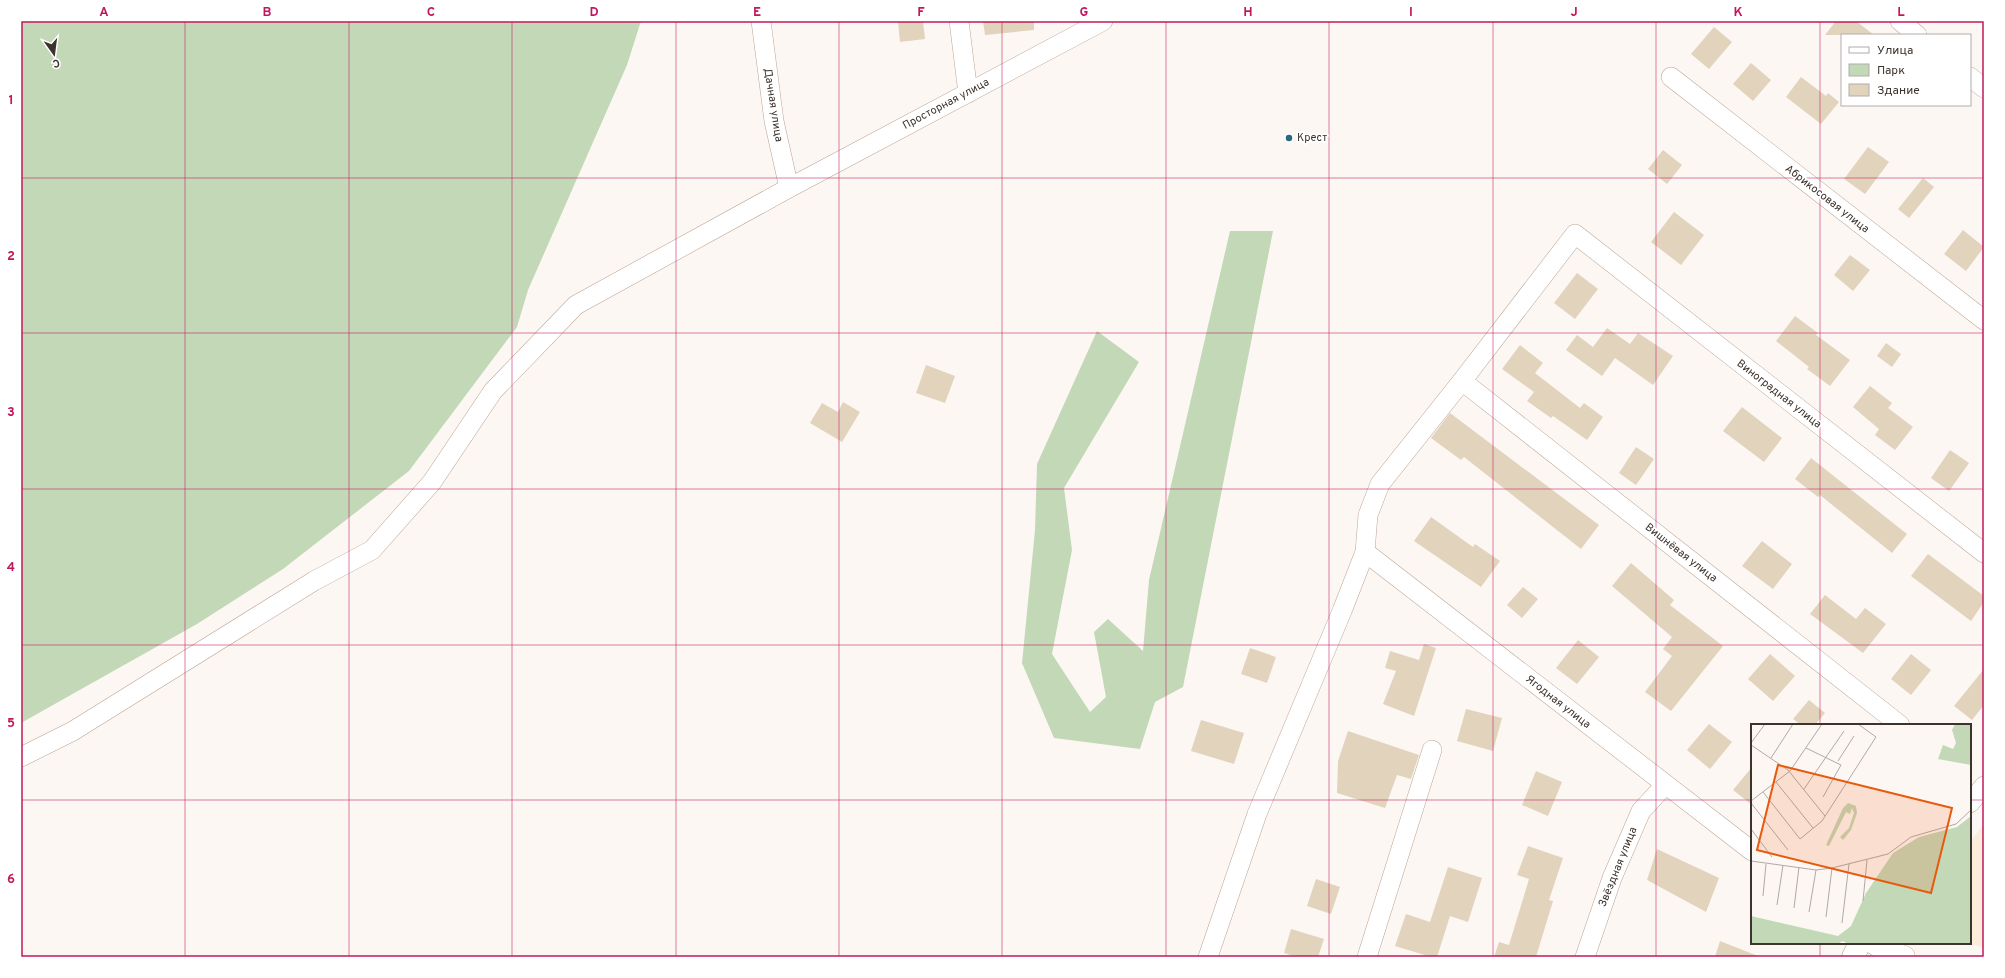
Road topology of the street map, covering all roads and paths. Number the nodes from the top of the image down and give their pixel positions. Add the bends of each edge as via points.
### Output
1 (761, 21) edge
2 (959, 21) edge
3 (1103, 21) edge
4 (1900, 21) edge
5 (1916, 34) edge
6 (1671, 77) dead end
7 (1971, 78) edge
8 (1984, 88) edge
9 (968, 93) junction
10 (789, 188) junction
11 (1984, 320) edge
12 (1462, 381) junction
13 (1365, 552) junction
14 (1984, 553) edge
15 (1899, 724) edge
16 (1432, 750) dead end
17 (21, 758) edge
18 (1666, 785) junction
19 (1751, 850) edge
20 (1860, 944) edge
21 (1875, 944) edge
22 (1208, 957) edge
23 (1367, 957) edge
24 (1585, 957) edge
25 (1853, 957) edge
26 (1904, 957) edge

1 - 10 street, Дачная улица via 774,121
2 - 9 street
3 - 9 street, Просторная улица
4 - 5 street
6 - 11 street, Абрикосовая улица
7 - 8 street
9 - 10 street, Просторная улица
10 - 17 street, Просторная улица via 576,305 493,391 432,482 372,550 314,581 73,731
12 - 13 street via 1380,484 1368,515
12 - 14 street, Виноградная улица via 1574,234
12 - 15 street, Вишнёвая улица
13 - 18 street, Ягодная улица
13 - 22 street via 1257,814
16 - 23 street
18 - 19 street, Ягодная улица
18 - 24 street, Звёздная улица via 1641,811 1612,878
20 - 25 street
21 - 26 street

